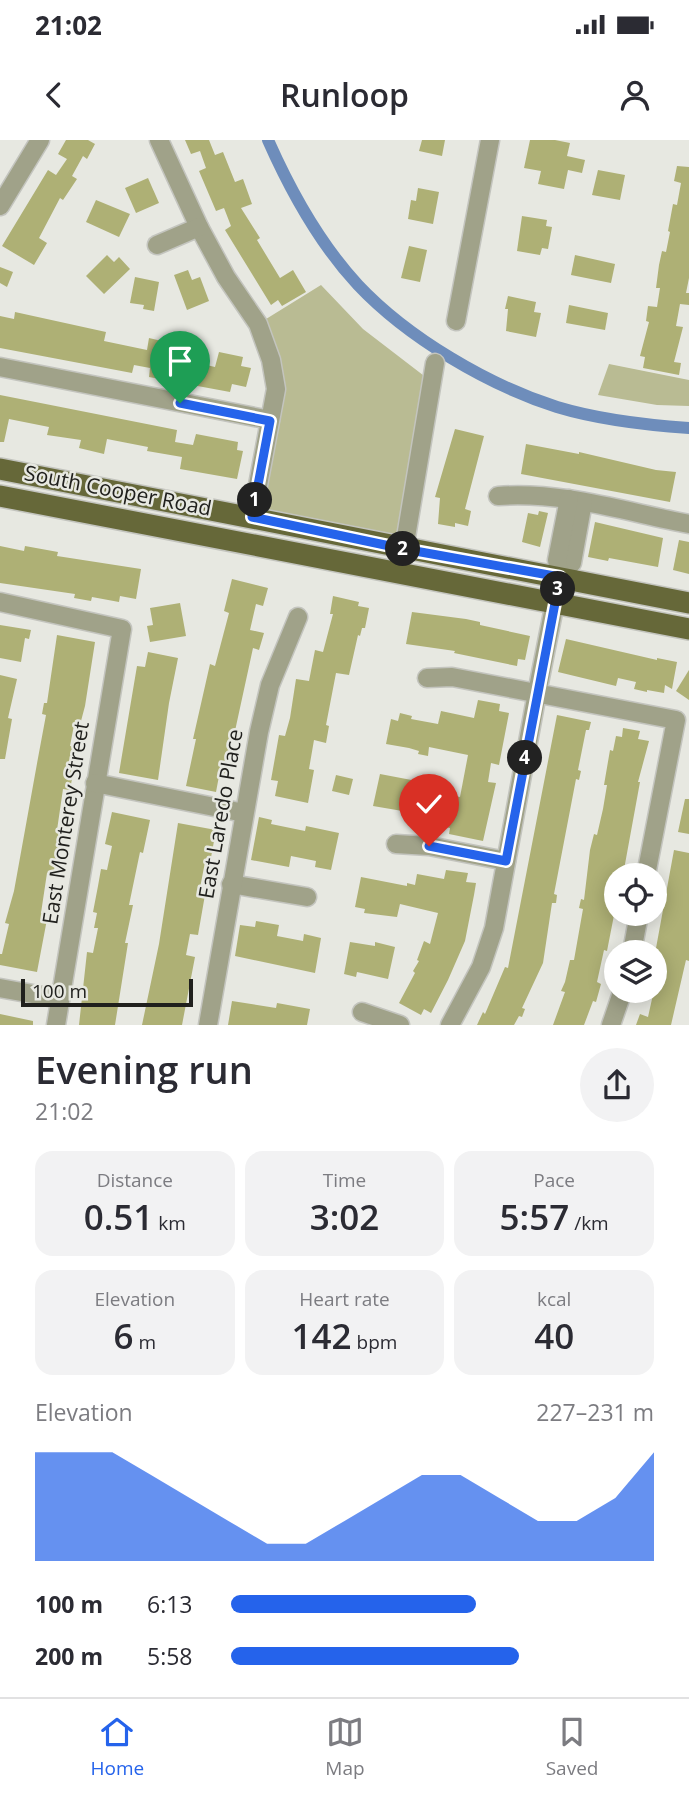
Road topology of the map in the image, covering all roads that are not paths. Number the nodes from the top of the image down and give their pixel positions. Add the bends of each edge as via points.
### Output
1 (40, 140) edge
2 (159, 140) edge
3 (490, 140) edge
4 (0, 206) edge
5 (199, 228) junction
6 (158, 245) dead end
7 (456, 321) dead end
8 (435, 363) dead end
9 (0, 368) edge
10 (270, 421) junction
11 (0, 468) edge
12 (0, 496) edge
13 (498, 496) dead end
14 (576, 501) junction
15 (252, 517) junction
16 (689, 524) edge
17 (247, 543) junction
18 (404, 549) junction
19 (560, 577) junction
20 (0, 603) edge
21 (556, 603) junction
22 (689, 603) edge
23 (299, 617) dead end
24 (689, 629) edge
25 (427, 678) dead end
26 (537, 693) junction
27 (95, 783) junction
28 (244, 813) junction
29 (396, 844) dead end
30 (506, 861) junction
31 (648, 863) edge
32 (231, 884) junction
33 (307, 897) dead end
34 (0, 988) edge
35 (60, 999) junction
36 (619, 1003) edge
37 (362, 1012) dead end
38 (56, 1025) edge
39 (208, 1025) edge
40 (400, 1025) edge
41 (450, 1025) edge
42 (611, 1025) edge

1 - 4 street
2 - 5 street
3 - 7 street
5 - 6 street
5 - 10 street via 258,324 276,388
8 - 18 street
9 - 10 street
10 - 15 street
11 - 15 main road, South Cooper Road
12 - 17 main road, South Cooper Road
13 - 14 street via 522,494
14 - 16 street
14 - 19 street via 570,535 572,563
15 - 17 main road
15 - 18 main road, South Cooper Road
17 - 21 main road, South Cooper Road
18 - 19 main road, South Cooper Road
19 - 21 street
19 - 22 main road, South Cooper Road
20 - 27 street, East Monterey Street via 122,629
21 - 24 main road, South Cooper Road
21 - 26 street
23 - 28 street, East Laredo Place via 270,685
25 - 26 street via 452,677
26 - 30 street
26 - 31 street via 676,720
27 - 28 street
27 - 35 street, East Monterey Street
28 - 32 street, East Laredo Place
29 - 30 street
30 - 41 street via 494,928 481,967
32 - 33 street
32 - 39 street, East Laredo Place
34 - 35 street
35 - 38 street, East Monterey Street
36 - 42 street
37 - 40 street

